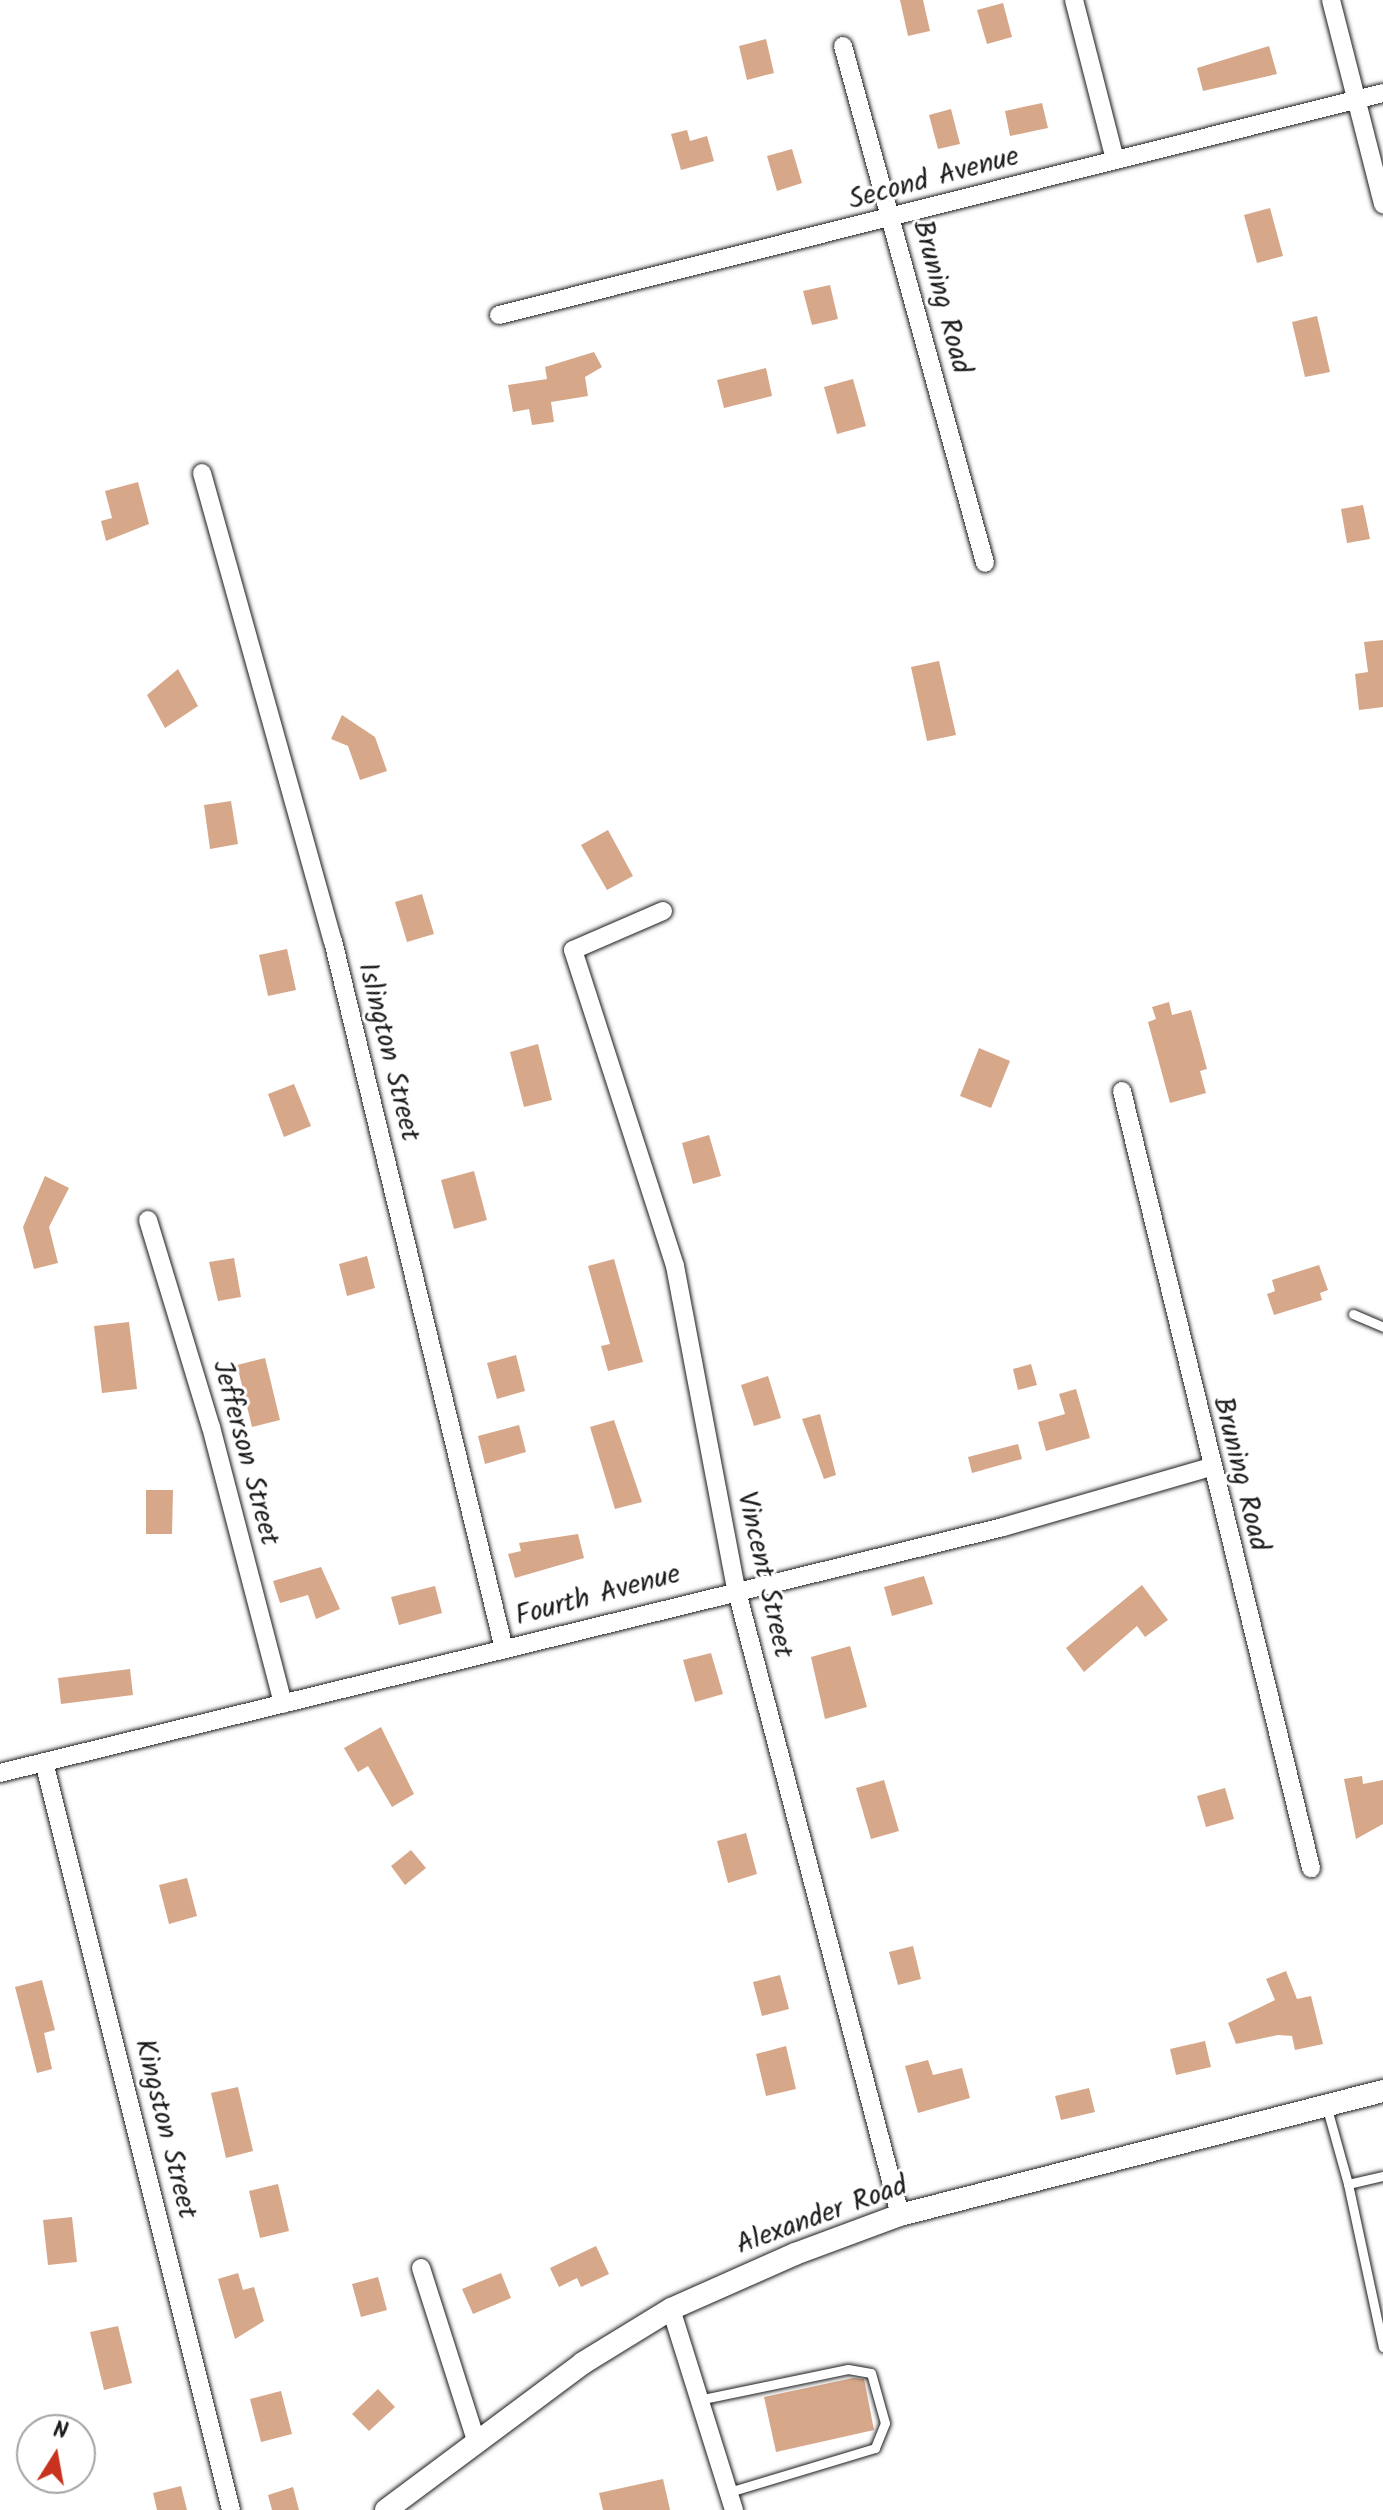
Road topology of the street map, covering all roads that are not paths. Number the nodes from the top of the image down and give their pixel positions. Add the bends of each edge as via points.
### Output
1 (1074, 0) edge
2 (1331, 0) edge
3 (843, 46) dead end
4 (1383, 93) edge
5 (1356, 100) junction
6 (1115, 160) junction
7 (1383, 204) edge
8 (891, 221) junction
9 (499, 315) dead end
10 (202, 473) dead end
11 (985, 563) dead end
12 (663, 911) dead end
13 (1122, 1091) dead end
14 (148, 1220) dead end
15 (1353, 1314) dead end
16 (1383, 1327) edge
17 (1208, 1468) junction
18 (736, 1588) junction
19 (504, 1649) junction
20 (283, 1704) junction
21 (44, 1762) junction
22 (0, 1773) edge
23 (1311, 1868) dead end
24 (1383, 2091) edge
25 (1326, 2105) junction
26 (1383, 2176) edge
27 (1348, 2184) junction
28 (900, 2215) junction
29 (421, 2268) dead end
30 (671, 2309) junction
31 (1383, 2347) edge
32 (703, 2399) junction
33 (475, 2437) junction
34 (731, 2501) edge
35 (231, 2510) edge
36 (386, 2510) edge

1 - 6 street
2 - 5 street
3 - 8 street, Bruning Road
4 - 5 street, Second Avenue
5 - 6 street, Second Avenue
5 - 7 street
6 - 8 street, Second Avenue
8 - 9 street, Second Avenue
8 - 11 street, Bruning Road
10 - 19 street, Islington Street via 333,941
12 - 18 street, Vincent Street via 573,950 675,1266
13 - 17 street, Bruning Road
14 - 20 street, Jefferson Street
15 - 16 lane
17 - 18 street, Fourth Avenue via 1003,1527
17 - 23 street, Bruning Road
18 - 19 street, Fourth Avenue
18 - 28 street, Vincent Street
19 - 20 street, Fourth Avenue
20 - 21 street, Fourth Avenue
21 - 22 street, Fourth Avenue
21 - 35 street, Kingston Street
24 - 25 street, Alexander Road
25 - 27 lane
25 - 28 street, Alexander Road
26 - 27 lane
27 - 31 lane
28 - 30 street, Alexander Road
29 - 33 street
30 - 32 street
30 - 33 street, Alexander Road
32 - 34 street
32 - 34 lane via 848,2369 871,2373 885,2423 875,2448
33 - 36 street, Alexander Road

